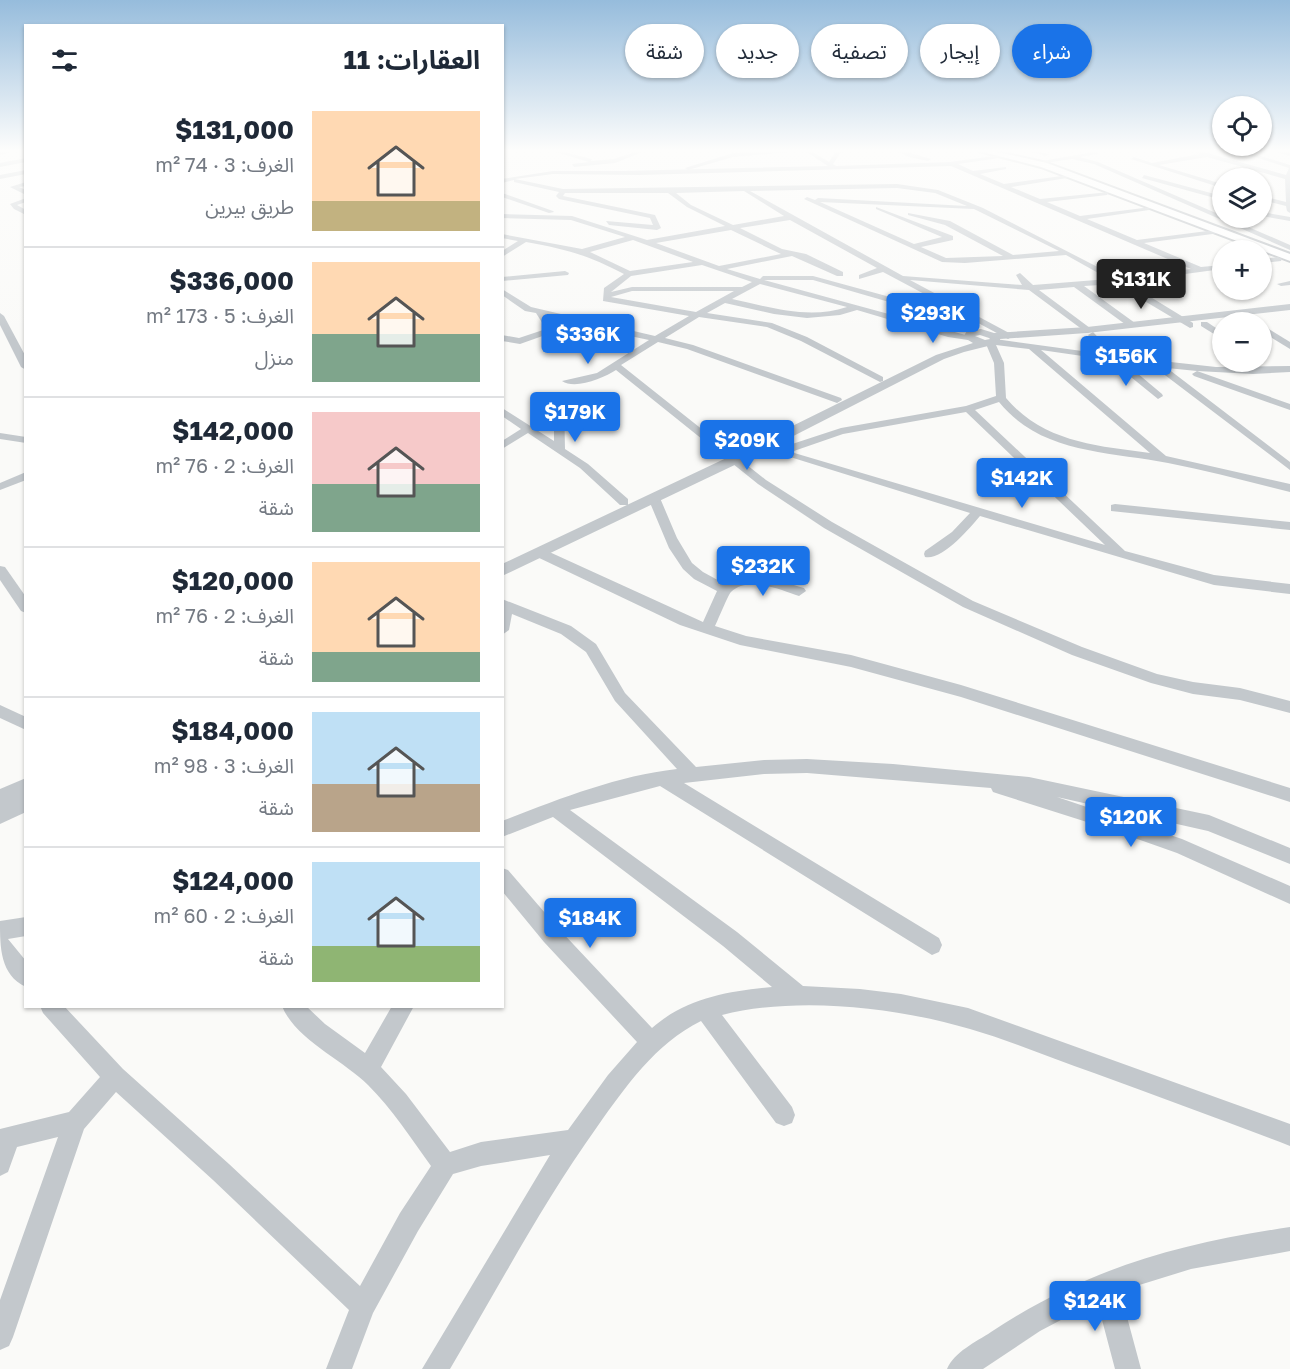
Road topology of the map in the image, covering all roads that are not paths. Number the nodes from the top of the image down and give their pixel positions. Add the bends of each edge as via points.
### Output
1 (562, 215) edge
2 (654, 215) edge
3 (710, 215) edge
4 (788, 215) edge
5 (843, 215) edge
6 (896, 215) edge
7 (911, 215) edge
8 (993, 215) edge
9 (1073, 215) edge
10 (1101, 215) edge
11 (1173, 215) edge
12 (1207, 215) edge
13 (504, 216) edge
14 (1272, 216) edge
15 (792, 217) junction
16 (572, 218) junction
17 (1080, 218) junction
18 (1290, 219) edge
19 (736, 227) junction
20 (657, 228) junction
21 (1216, 232) junction
22 (504, 236) edge
23 (672, 237) junction
24 (635, 238) junction
25 (526, 239) junction
26 (1235, 240) edge
27 (647, 242) junction
28 (1136, 242) junction
29 (913, 246) junction
30 (583, 251) junction
31 (1067, 253) junction
32 (1272, 253) edge
33 (504, 254) edge
34 (791, 254) junction
35 (1288, 256) edge
36 (777, 257) junction
37 (1011, 257) junction
38 (1272, 259) edge
39 (701, 263) junction
40 (718, 268) junction
41 (885, 268) junction
42 (1212, 268) edge
43 (1200, 270) junction
44 (565, 273) dead end
45 (629, 274) junction
46 (840, 274) dead end
47 (1020, 275) dead end
48 (862, 277) dead end
49 (900, 277) junction
50 (813, 278) junction
51 (504, 279) edge
52 (748, 279) junction
53 (1118, 281) junction
54 (758, 282) junction
55 (1077, 285) junction
56 (1032, 288) junction
57 (740, 289) junction
58 (504, 292) edge
59 (605, 296) junction
60 (723, 300) junction
61 (857, 307) junction
62 (1290, 307) edge
63 (963, 310) junction
64 (540, 312) junction
65 (698, 314) junction
66 (0, 316) edge
67 (1290, 316) edge
68 (1272, 318) edge
69 (1186, 322) junction
70 (1212, 323) edge
71 (1204, 324) junction
72 (1132, 325) junction
73 (1212, 329) edge
74 (552, 330) junction
75 (1090, 332) junction
76 (630, 333) junction
77 (1272, 334) edge
78 (970, 336) junction
79 (1008, 336) junction
80 (504, 338) edge
81 (657, 339) junction
82 (1035, 341) junction
83 (992, 342) junction
84 (1290, 346) edge
85 (1112, 357) junction
86 (24, 363) edge
87 (1154, 363) junction
88 (616, 366) junction
89 (1175, 366) junction
90 (1212, 369) edge
91 (1290, 369) edge
92 (1272, 370) joint
93 (1290, 375) edge
94 (880, 379) junction
95 (567, 381) dead end
96 (1158, 396) dead end
97 (1001, 398) junction
98 (837, 400) junction
99 (559, 403) dead end
100 (1290, 407) edge
101 (968, 409) junction
102 (504, 412) edge
103 (528, 429) junction
104 (0, 436) edge
105 (24, 440) edge
106 (504, 445) edge
107 (755, 445) junction
108 (560, 450) junction
109 (780, 452) junction
110 (732, 456) junction
111 (1163, 459) junction
112 (1290, 467) edge
113 (0, 474) edge
114 (24, 476) edge
115 (13, 481) junction
116 (0, 488) edge
117 (1290, 488) edge
118 (654, 498) junction
119 (624, 502) junction
120 (1114, 508) dead end
121 (977, 512) junction
122 (1290, 526) edge
123 (540, 552) junction
124 (1122, 553) junction
125 (930, 554) dead end
126 (504, 560) edge
127 (0, 570) edge
128 (504, 570) edge
129 (1290, 589) edge
130 (20, 590) edge
131 (724, 590) junction
132 (799, 591) dead end
133 (505, 605) edge
134 (707, 628) junction
135 (1290, 707) edge
136 (0, 711) edge
137 (24, 723) edge
138 (693, 775) junction
139 (662, 778) junction
140 (979, 781) junction
141 (24, 787) edge
142 (1290, 795) edge
143 (0, 798) edge
144 (24, 803) edge
145 (554, 808) junction
146 (0, 815) edge
147 (504, 832) edge
148 (1290, 856) edge
149 (504, 878) edge
150 (1290, 895) edge
151 (24, 926) edge
152 (0, 931) edge
153 (0, 945) edge
154 (932, 945) dead end
155 (24, 974) edge
156 (799, 996) junction
157 (52, 1008) edge
158 (294, 1008) edge
159 (403, 1008) edge
160 (704, 1008) junction
161 (652, 1044) junction
162 (368, 1069) junction
163 (115, 1077) junction
164 (784, 1115) dead end
165 (75, 1122) junction
166 (1290, 1135) edge
167 (4, 1139) edge
168 (574, 1140) junction
169 (0, 1164) edge
170 (445, 1165) junction
171 (1290, 1239) edge
172 (1106, 1285) junction
173 (363, 1306) junction
174 (0, 1337) edge
175 (339, 1369) edge
176 (435, 1369) edge
177 (960, 1369) edge
178 (1128, 1369) edge

1 - 16 street
2 - 20 street
3 - 19 street
4 - 15 street
5 - 29 street
6 - 29 street via 950,238
7 - 37 street via 935,218
8 - 31 street
9 - 17 street
10 - 17 street
11 - 21 main road
12 - 35 street
13 - 16 street
14 - 18 street
15 - 19 street
15 - 41 street
16 - 20 street
16 - 24 street
17 - 28 street
19 - 23 street
19 - 34 street
20 - 23 street
21 - 26 main road
21 - 28 street
21 - 35 main road
22 - 25 street
23 - 27 street
24 - 27 street
24 - 30 street
25 - 30 street
25 - 33 street
27 - 39 street
28 - 43 street
29 - 37 street via 949,261
30 - 45 street
31 - 37 street
31 - 53 street
32 - 35 main road
34 - 36 street
34 - 46 street
35 - 38 street
36 - 40 street
36 - 50 street
39 - 40 street
39 - 45 street
40 - 52 street
41 - 48 street
41 - 49 street
42 - 43 street
43 - 53 street
44 - 51 street
45 - 59 street via 607,290
47 - 56 street
49 - 56 street
49 - 63 street
50 - 52 street
50 - 63 street via 889,298
52 - 54 street
53 - 55 street
53 - 69 street
54 - 57 street
54 - 61 street
55 - 56 street
55 - 72 street
56 - 75 street
57 - 59 street via 632,289
57 - 60 street
58 - 64 street via 528,309
59 - 65 street via 619,303
60 - 61 street via 815,317
60 - 65 street
61 - 78 street via 954,336
62 - 69 street
63 - 79 street
64 - 74 street via 540,318
64 - 76 street
65 - 81 street
65 - 94 street via 769,325
66 - 86 street
67 - 68 street
69 - 71 street
69 - 72 street
69 - 75 street
70 - 71 street
71 - 73 street
72 - 75 street
74 - 76 street via 584,346
74 - 80 street via 520,341
75 - 82 street
75 - 85 street
76 - 81 street
77 - 84 street
78 - 83 street
78 - 94 street
79 - 82 street
79 - 83 street
81 - 88 street
81 - 98 street
82 - 83 street
82 - 85 street
82 - 111 street via 1041,356
83 - 97 street via 999,363
83 - 107 street via 940,357
85 - 87 street
85 - 96 street
87 - 89 street
87 - 112 street
88 - 95 street via 598,377
88 - 110 street
89 - 90 street
89 - 100 street
91 - 92 street
92 - 93 street
94 - 98 street
97 - 101 street
97 - 111 street via 1044,434
98 - 107 street
99 - 108 street
101 - 109 street via 841,431
101 - 124 street
102 - 103 street
103 - 106 street
103 - 108 street
104 - 105 street
107 - 109 street
107 - 110 street
108 - 119 street
109 - 121 street
110 - 118 street
110 - 119 street
110 - 135 street via 750,473 828,525 968,604 1077,651 1156,679
111 - 117 street
113 - 115 street
114 - 115 street
115 - 116 street
118 - 123 street
118 - 131 street via 690,567
119 - 126 street
120 - 122 street
121 - 124 street
121 - 125 street via 956,535
123 - 128 street
123 - 134 street
124 - 129 street via 1214,580
127 - 130 street
131 - 132 street via 743,580 759,580
131 - 134 street
133 - 138 street via 566,630 591,648 620,697
134 - 142 street via 745,641 851,661 961,691
136 - 137 street
138 - 139 street
138 - 140 street via 807,766
139 - 145 street
139 - 154 street
140 - 148 street via 1029,784 1170,813 1209,823
140 - 150 street via 1182,847
141 - 143 street
144 - 146 street
145 - 147 street
145 - 156 street via 730,939
149 - 161 street
151 - 152 street
153 - 155 street
156 - 160 street via 730,1001
156 - 166 street via 902,1005 967,1018
157 - 163 street
158 - 162 street
159 - 162 street
160 - 161 street via 675,1023
160 - 164 street
161 - 168 street via 625,1070
162 - 170 street
163 - 165 street
163 - 173 street
165 - 167 street
165 - 174 street
167 - 169 street
168 - 170 street via 481,1154
168 - 176 street
170 - 173 street
171 - 172 street via 1159,1265
172 - 177 street via 1040,1315
172 - 178 street
173 - 175 street

